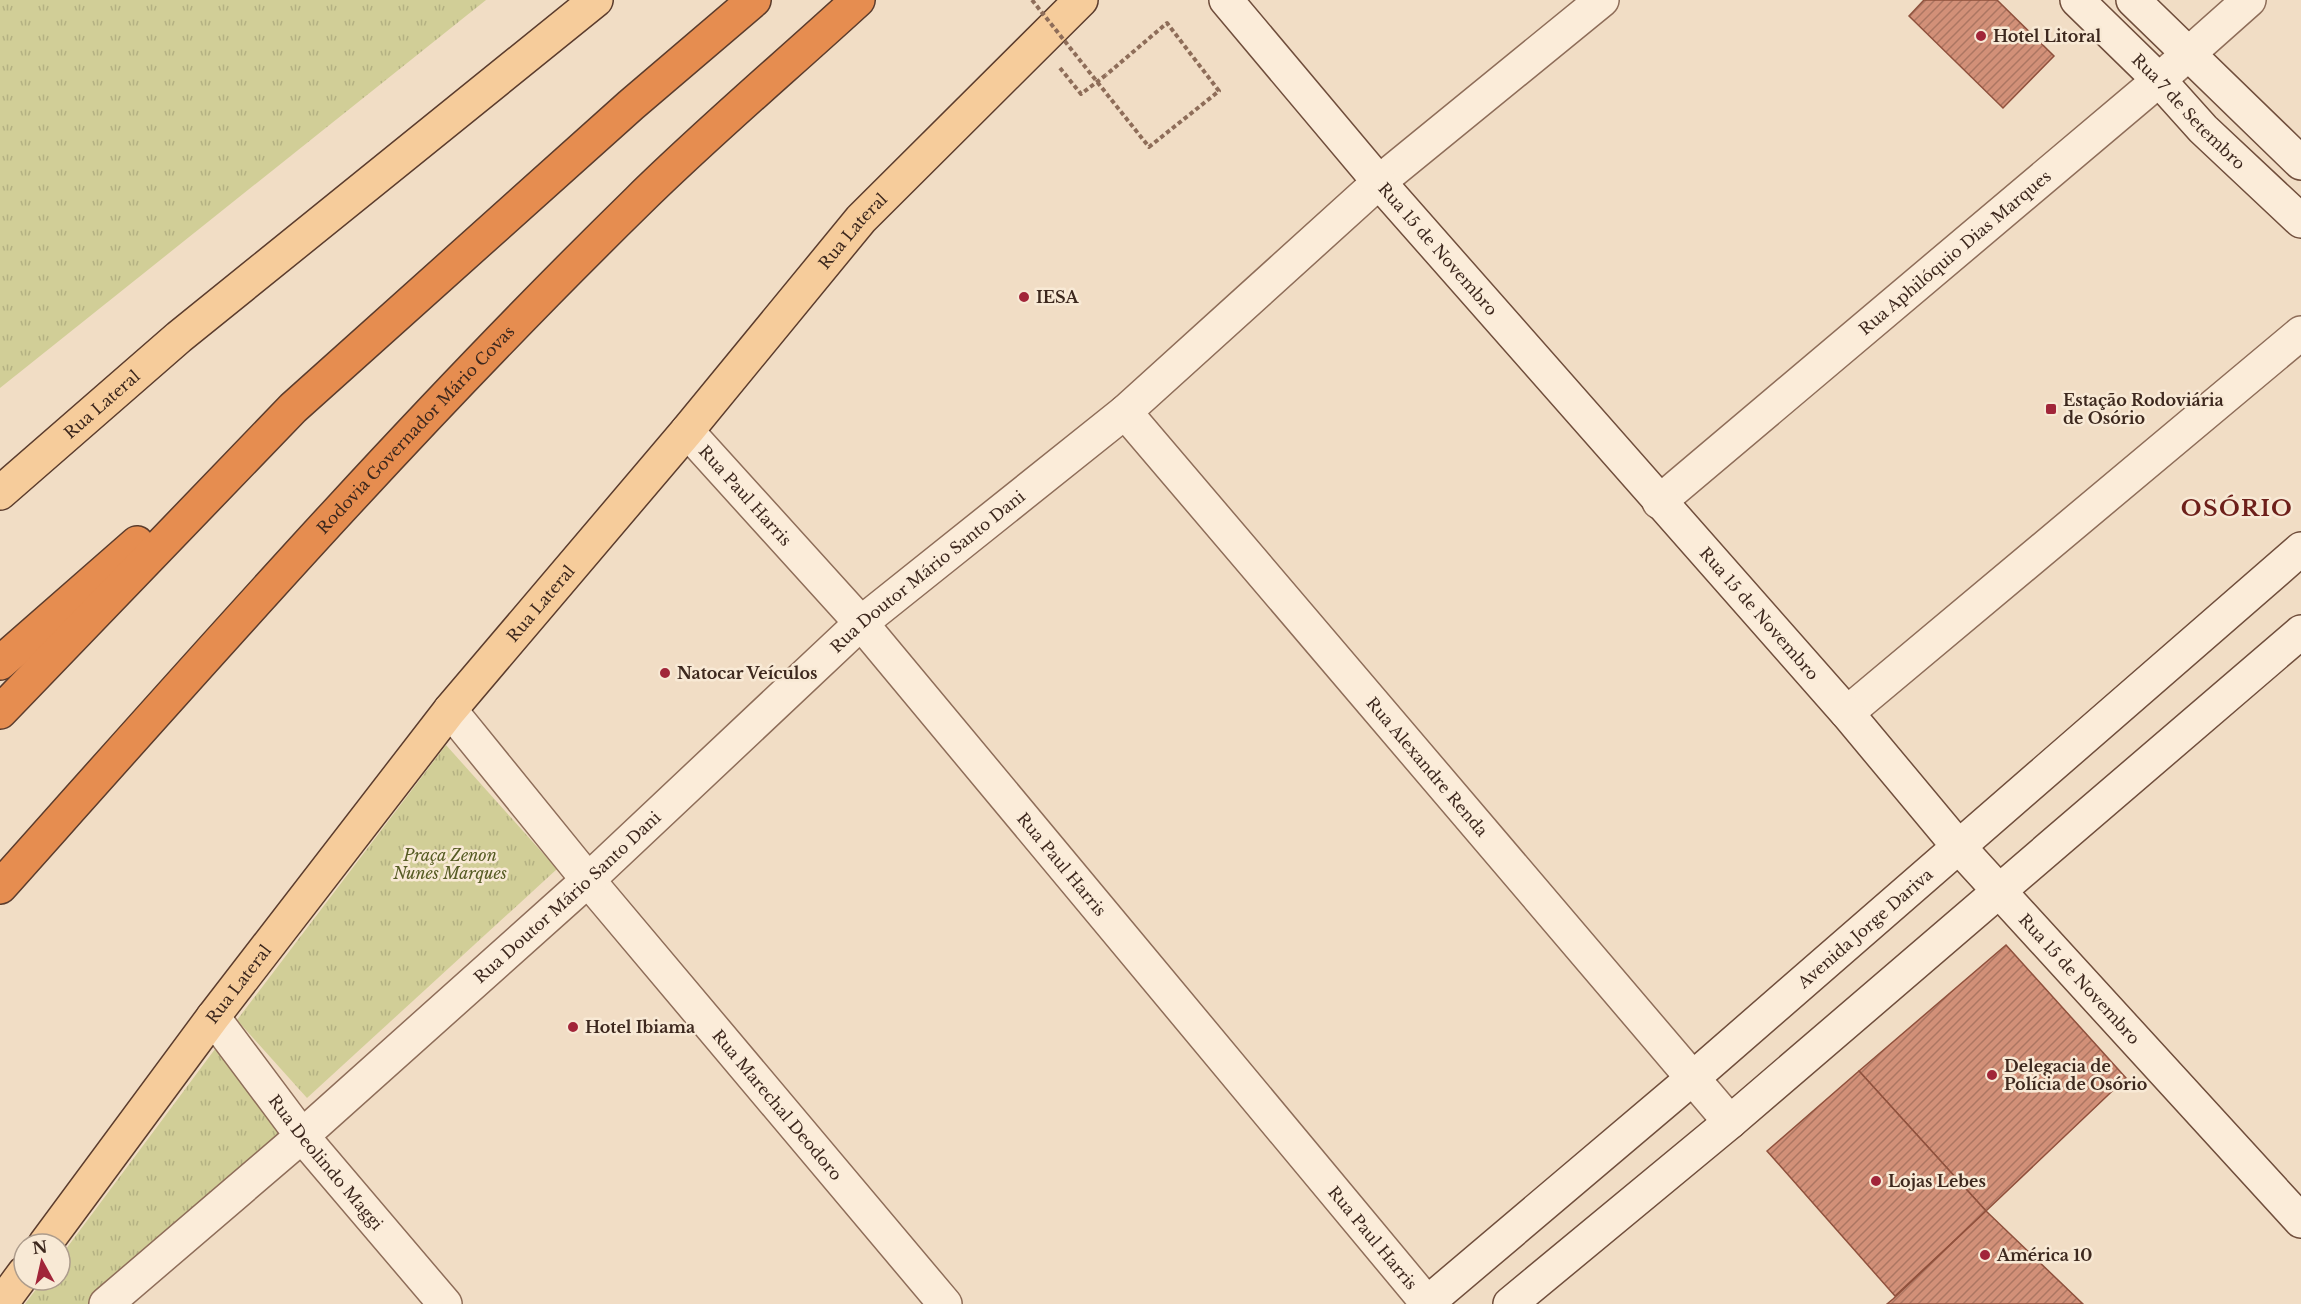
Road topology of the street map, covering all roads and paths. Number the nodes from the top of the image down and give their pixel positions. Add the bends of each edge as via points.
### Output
1 (596, 0) edge
2 (753, 0) edge
3 (858, 0) edge
4 (1032, 0) edge
5 (1081, 0) edge
6 (1226, 0) edge
7 (1602, 0) edge
8 (2077, 0) edge
9 (2133, 0) edge
10 (2249, 0) edge
11 (1038, 42) junction
12 (2187, 53) junction
13 (2159, 80) junction
14 (2301, 163) edge
15 (1379, 182) junction
16 (2301, 221) edge
17 (2301, 333) edge
18 (293, 408) junction
19 (1125, 412) junction
20 (687, 431) junction
21 (0, 494) edge
22 (1659, 502) junction
23 (2301, 549) edge
24 (861, 623) junction
25 (2301, 632) edge
26 (0, 663) edge
27 (450, 710) junction
28 (0, 712) edge
29 (1847, 713) junction
30 (1958, 846) junction
31 (588, 880) junction
32 (0, 886) edge
33 (1998, 891) junction
34 (213, 1017) junction
35 (1694, 1077) junction
36 (1730, 1122) junction
37 (302, 1136) junction
38 (2301, 1221) edge
39 (54, 1232) edge
40 (12, 1289) edge
41 (1, 1304) edge
42 (106, 1304) edge
43 (445, 1304) edge
44 (945, 1304) edge
45 (1427, 1304) edge
46 (1510, 1304) edge

1 - 21 main road, Rua Lateral via 179,337
2 - 18 highway
3 - 32 highway, Rodovia Governador Mário Covas via 639,200 458,385
4 - 11 path, bridge via 1149,147 1219,91 1167,23 1106,75 1081,94
5 - 11 main road, Rua Lateral
6 - 15 street, Rua 15 de Novembro
7 - 15 street, Rua Doutor Mário Santo Dani
8 - 13 street, Rua 7 de Setembro
9 - 12 street
10 - 12 street, Rua Aphilóquio Dias Marques
11 - 20 main road, Rua Lateral via 861,219
12 - 13 street, Rua Aphilóquio Dias Marques
12 - 14 street
13 - 16 street, Rua 7 de Setembro via 2203,129
13 - 22 street, Rua Aphilóquio Dias Marques
15 - 19 street, Rua Doutor Mário Santo Dani
15 - 22 street, Rua 15 de Novembro
17 - 29 street
18 - 26 highway
18 - 28 highway
19 - 24 street, Rua Doutor Mário Santo Dani
19 - 35 street, Rua Alexandre Renda
20 - 24 street, Rua Paul Harris
20 - 27 main road, Rua Lateral
22 - 29 street, Rua 15 de Novembro
23 - 30 street, Avenida Jorge Dariva
24 - 31 street, Rua Doutor Mário Santo Dani
24 - 45 street, Rua Paul Harris
25 - 33 street
27 - 31 street, Rua Marechal Deodoro
27 - 34 main road, Rua Lateral
29 - 30 street, Rua 15 de Novembro
30 - 33 street, Rua 15 de Novembro
30 - 35 street, Avenida Jorge Dariva
31 - 37 street, Rua Doutor Mário Santo Dani
31 - 44 street, Rua Marechal Deodoro
33 - 36 street
33 - 38 street, Rua 15 de Novembro
34 - 37 street, Rua Deolindo Maggi
34 - 39 main road, Rua Lateral
35 - 36 street, Rua Alexandre Renda
35 - 45 street, Avenida Jorge Dariva
36 - 46 street
37 - 42 street, Rua Doutor Mário Santo Dani
37 - 43 street, Rua Deolindo Maggi
40 - 41 main road

